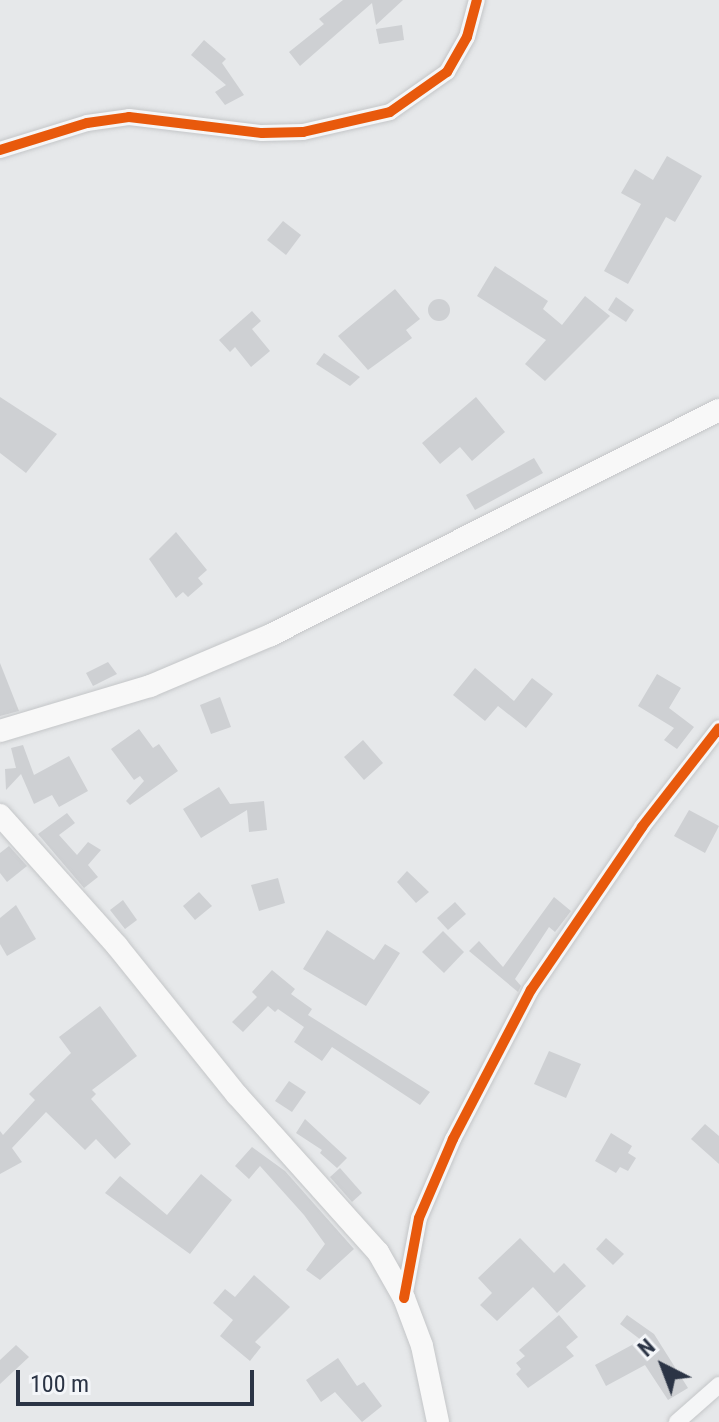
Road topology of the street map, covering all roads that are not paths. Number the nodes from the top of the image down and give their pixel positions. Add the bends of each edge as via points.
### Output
1 (477, 0) edge
2 (0, 150) edge
3 (719, 410) edge
4 (719, 728) edge
5 (0, 731) edge
6 (0, 815) edge
7 (404, 1298) junction
8 (719, 1385) edge
9 (438, 1422) edge
10 (677, 1422) edge

1 - 2 street via 467,37 447,72 390,112 276,133 129,117 87,123
3 - 5 main road via 271,635 150,686
4 - 7 street via 642,827 531,990 453,1139 419,1218
6 - 7 main road via 368,1241
7 - 9 main road via 422,1346
8 - 10 street

